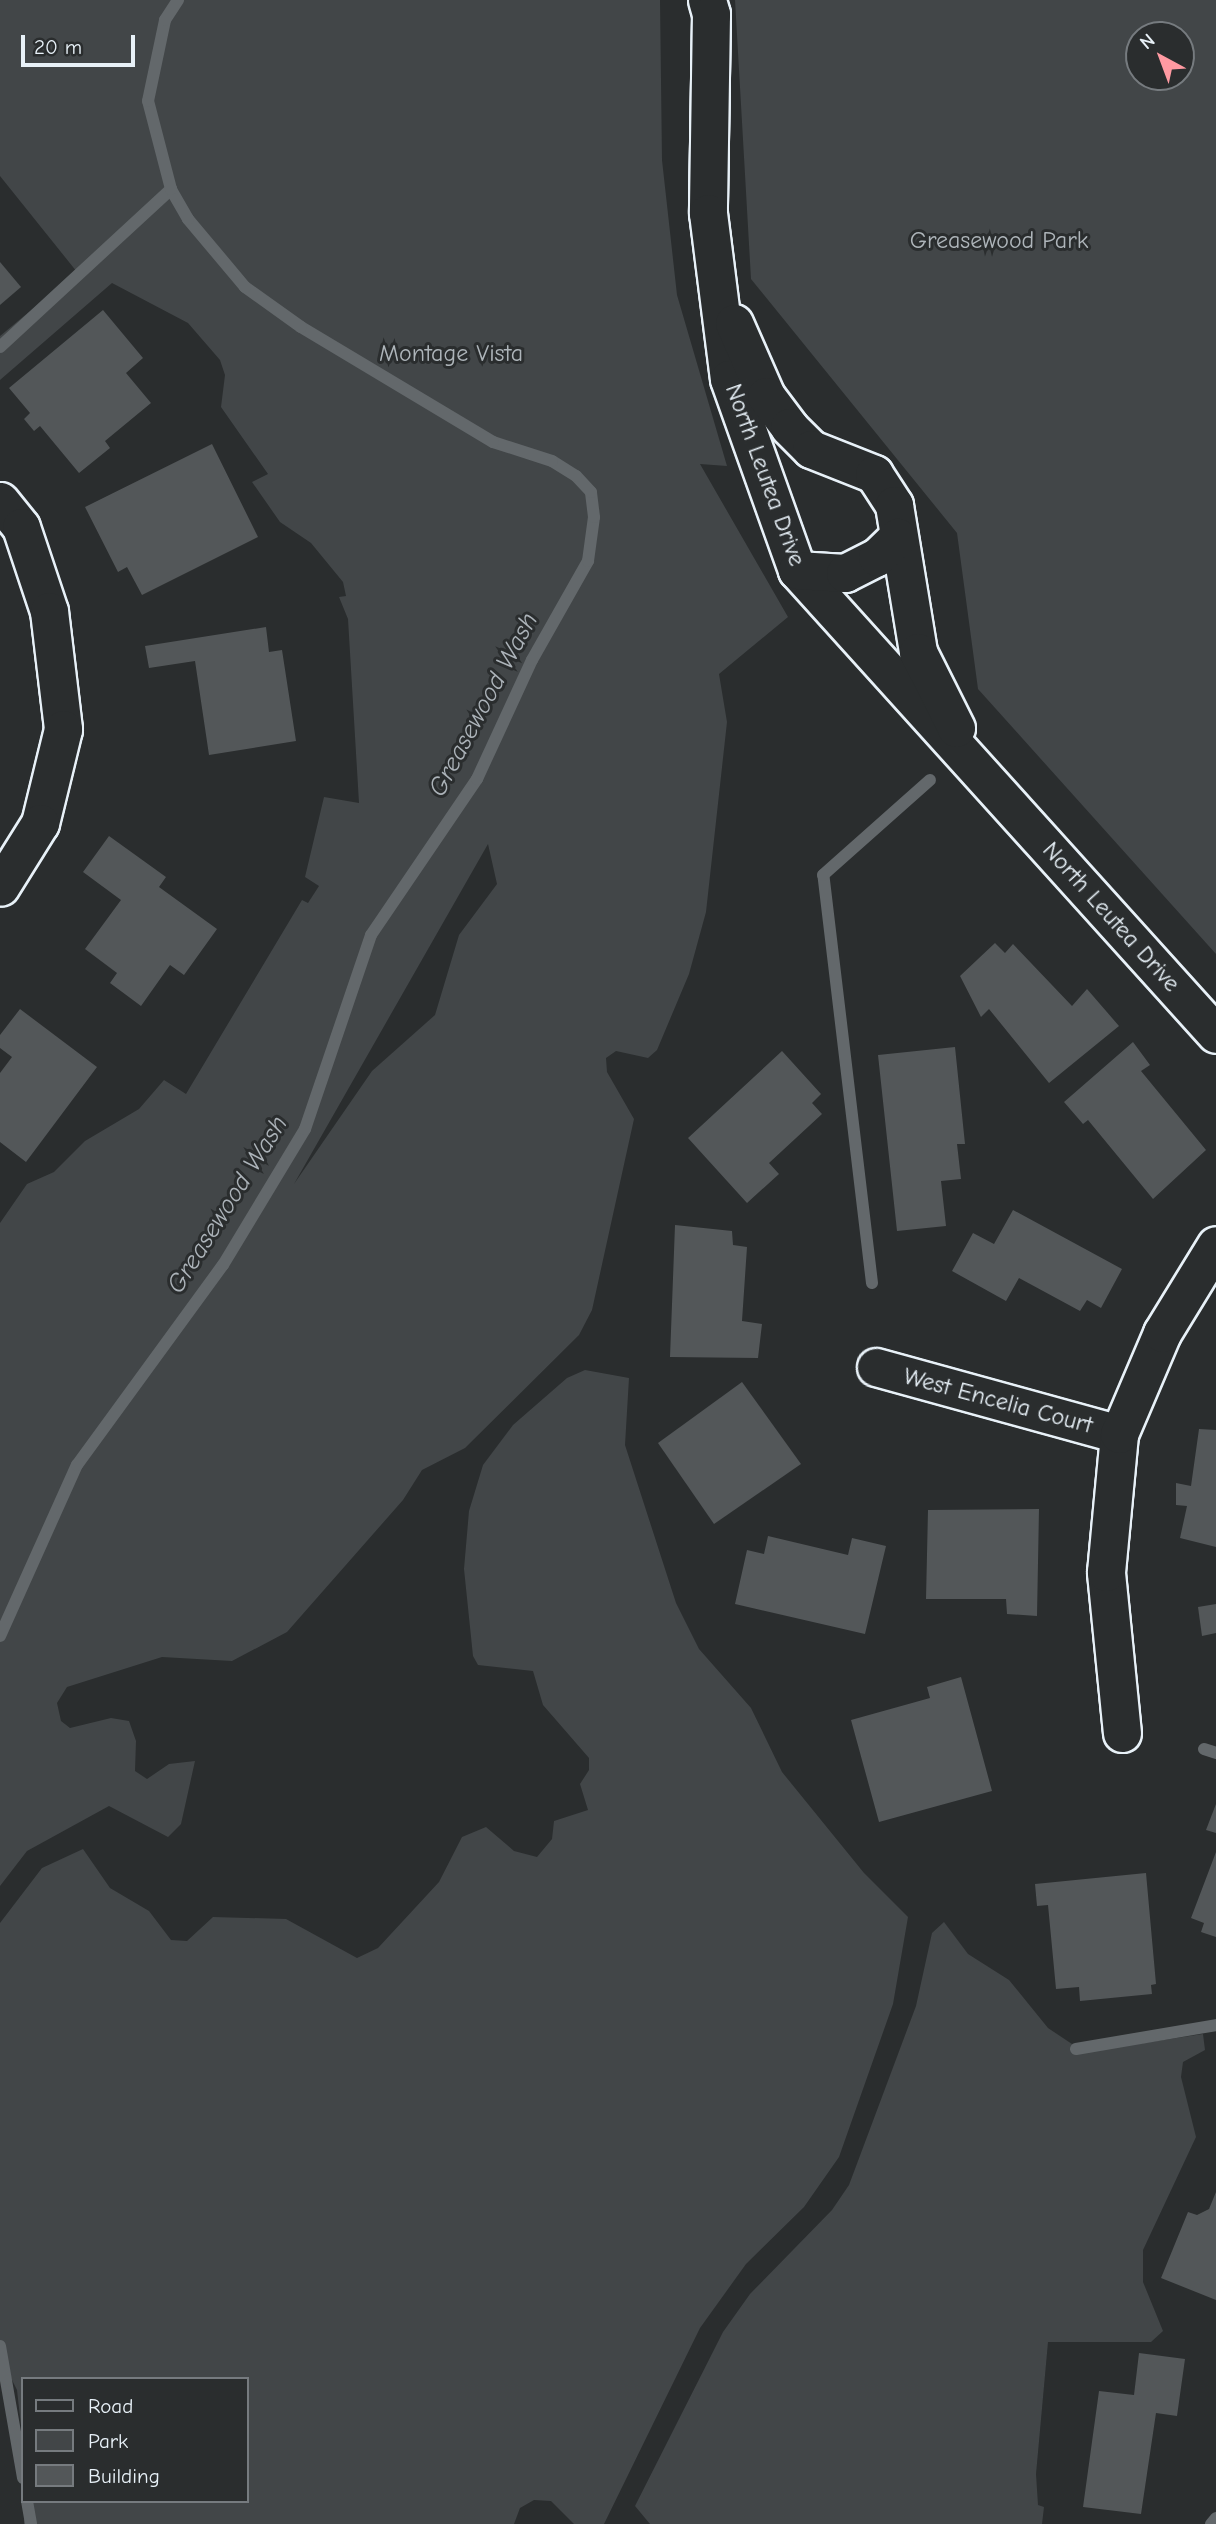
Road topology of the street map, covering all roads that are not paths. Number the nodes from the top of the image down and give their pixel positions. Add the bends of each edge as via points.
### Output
1 (707, 0) edge
2 (717, 282) junction
3 (0, 501) edge
4 (898, 537) junction
5 (797, 570) junction
6 (978, 769) junction
7 (0, 887) edge
8 (1216, 1034) edge
9 (1216, 1245) edge
10 (876, 1367) dead end
11 (1119, 1434) junction
12 (1122, 1733) dead end

1 - 2 street, North Leutea Drive via 711,13 708,213
2 - 4 street, North Leutea Drive via 766,396 811,449 874,474 894,505
2 - 5 street, North Leutea Drive via 729,379
3 - 7 street via 21,527 49,611 63,729 40,823
4 - 5 street via 877,557 845,573
4 - 6 street, North Leutea Drive via 918,652
5 - 6 street, North Leutea Drive
6 - 8 street, North Leutea Drive
9 - 11 street, West Encelia Court via 1163,1333
10 - 11 street, West Encelia Court
11 - 12 street, West Encelia Court via 1106,1572

